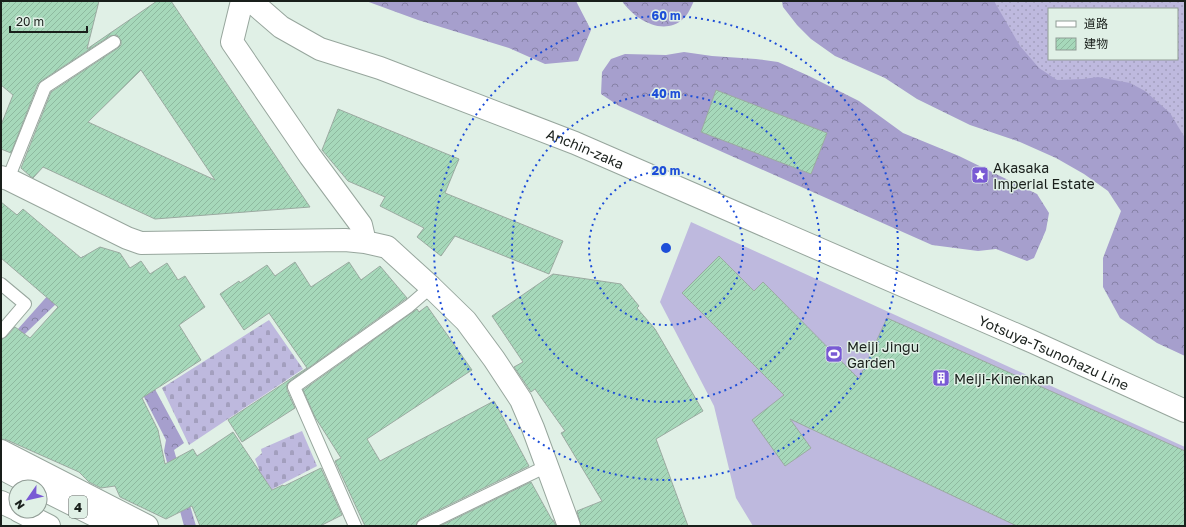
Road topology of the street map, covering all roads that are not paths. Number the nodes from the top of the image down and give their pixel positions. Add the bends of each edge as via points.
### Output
1 (242, 1) edge
2 (251, 1) edge
3 (114, 42) dead end
4 (4, 178) edge
5 (365, 242) junction
6 (1, 284) edge
7 (431, 287) junction
8 (922, 294) joint
9 (1, 332) edge
10 (1185, 411) edge
11 (1, 451) edge
12 (547, 466) junction
13 (1, 468) edge
14 (22, 479) edge
15 (48, 492) edge
16 (35, 519) edge
17 (49, 526) edge
18 (116, 526) edge
19 (147, 526) edge
20 (355, 526) edge
21 (423, 526) edge
22 (569, 526) edge

1 - 5 main road via 232,42 361,225
2 - 8 main road, Anchin-zaka via 281,27 320,49 380,68 574,143
3 - 4 lane via 45,87
4 - 5 main road via 141,243 344,240
5 - 7 main road via 387,247
6 - 9 lane via 25,304
7 - 12 main road via 466,321 494,359 520,400
7 - 20 lane via 409,306 294,387
8 - 10 main road, Yotsuya-Tsunohazu Line
11 - 19 main road
12 - 21 lane
12 - 22 main road
13 - 14 main road, 4
15 - 18 main road, 4
16 - 17 main road

